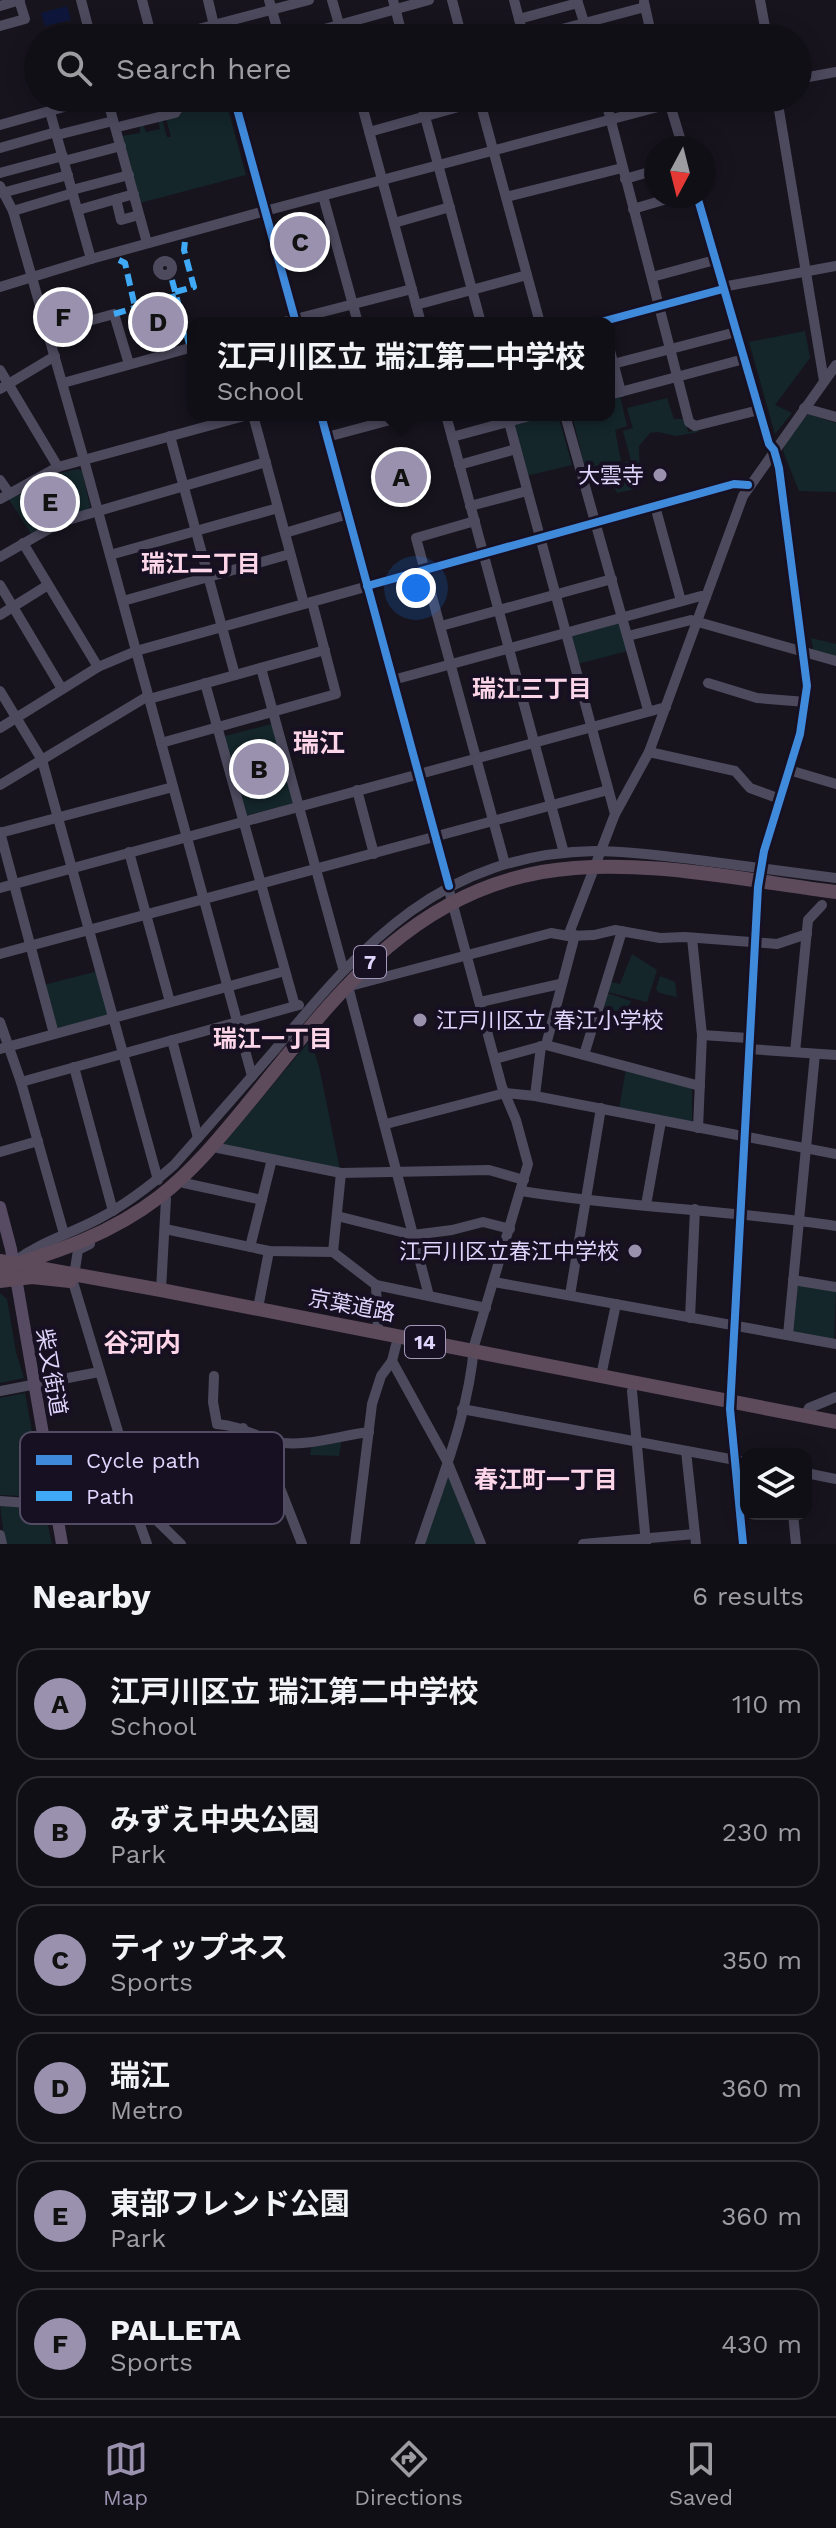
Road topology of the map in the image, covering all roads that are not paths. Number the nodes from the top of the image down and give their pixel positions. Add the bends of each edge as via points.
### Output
1 (20, 0) edge
2 (81, 0) edge
3 (142, 0) edge
4 (208, 0) edge
5 (309, 0) edge
6 (332, 0) edge
7 (429, 0) edge
8 (452, 0) edge
9 (514, 0) edge
10 (760, 0) edge
11 (578, 2) edge
12 (645, 3) edge
13 (395, 4) edge
14 (270, 5) edge
15 (0, 6) edge
16 (519, 19) junction
17 (584, 23) junction
18 (87, 24) edge
19 (148, 24) edge
20 (214, 24) edge
21 (217, 24) edge
22 (339, 24) edge
23 (342, 24) edge
24 (400, 24) edge
25 (458, 24) edge
26 (521, 24) edge
27 (580, 24) edge
28 (649, 24) edge
29 (764, 24) edge
30 (0, 26) edge
31 (836, 72) edge
32 (812, 76) edge
33 (50, 112) joint
34 (113, 112) edge
35 (176, 112) edge
36 (238, 112) edge
37 (364, 112) edge
38 (425, 112) edge
39 (439, 112) edge
40 (482, 112) edge
41 (608, 112) edge
42 (630, 112) edge
43 (672, 112) edge
44 (779, 112) edge
45 (426, 116) junction
46 (610, 118) junction
47 (118, 123) junction
48 (0, 125) edge
49 (369, 132) junction
50 (57, 134) junction
51 (680, 136) edge
52 (121, 146) junction
53 (0, 148) edge
54 (493, 149) junction
55 (63, 158) junction
56 (439, 164) junction
57 (644, 171) edge
58 (0, 173) edge
59 (623, 173) junction
60 (68, 175) junction
61 (129, 175) junction
62 (382, 179) junction
63 (2, 191) edge
64 (73, 192) junction
65 (134, 194) junction
66 (323, 196) junction
67 (506, 197) junction
68 (116, 199) junction
69 (644, 206) edge
70 (450, 207) junction
71 (700, 208) edge
72 (633, 209) junction
73 (78, 210) junction
74 (13, 211) junction
75 (265, 211) junction
76 (139, 215) junction
77 (394, 223) junction
78 (147, 243) junction
79 (91, 259) junction
80 (715, 260) junction
81 (836, 266) edge
82 (807, 271) junction
83 (527, 275) junction
84 (31, 276) junction
85 (652, 277) junction
86 (0, 287) edge
87 (723, 288) junction
88 (412, 289) junction
89 (473, 289) junction
90 (353, 305) junction
91 (416, 305) junction
92 (659, 306) junction
93 (294, 317) edge
94 (310, 317) edge
95 (356, 317) edge
96 (419, 317) edge
97 (480, 317) edge
98 (538, 317) edge
99 (615, 319) edge
100 (48, 332) junction
101 (736, 332) junction
102 (671, 349) junction
103 (187, 353) edge
104 (55, 356) junction
105 (744, 359) junction
106 (615, 363) edge
107 (129, 364) junction
108 (836, 365) edge
109 (0, 370) edge
110 (615, 371) edge
111 (678, 376) junction
112 (824, 381) junction
113 (63, 383) junction
114 (4, 386) edge
115 (621, 392) junction
116 (615, 394) edge
117 (804, 408) junction
118 (759, 410) junction
119 (836, 417) edge
120 (207, 421) edge
121 (252, 421) edge
122 (323, 421) edge
123 (375, 421) edge
124 (450, 421) edge
125 (499, 421) edge
126 (509, 421) edge
127 (567, 421) edge
128 (170, 436) junction
129 (327, 437) junction
130 (452, 437) junction
131 (516, 449) junction
132 (774, 450) junction
133 (84, 460) junction
134 (266, 462) junction
135 (459, 465) junction
136 (58, 467) junction
137 (760, 469) junction
138 (780, 474) junction
139 (0, 480) edge
140 (183, 485) junction
141 (748, 485) junction
142 (527, 491) junction
143 (4, 496) edge
144 (470, 506) junction
145 (655, 506) junction
146 (278, 508) junction
147 (98, 510) junction
148 (348, 514) junction
149 (475, 521) junction
150 (596, 523) junction
151 (196, 531) junction
152 (285, 533) junction
153 (540, 539) junction
154 (23, 543) junction
155 (290, 554) junction
156 (110, 555) junction
157 (484, 555) junction
158 (0, 557) edge
159 (426, 571) junction
160 (208, 577) junction
161 (612, 579) junction
162 (0, 585) edge
163 (48, 585) junction
164 (367, 586) junction
165 (555, 595) junction
166 (706, 597) junction
167 (123, 601) junction
168 (681, 601) junction
169 (308, 603) junction
170 (13, 607) junction
171 (499, 610) junction
172 (0, 615) edge
173 (622, 618) junction
174 (697, 622) junction
175 (441, 626) junction
176 (222, 627) junction
177 (565, 633) junction
178 (628, 636) junction
179 (509, 649) junction
180 (325, 650) junction
181 (136, 651) junction
182 (802, 652) junction
183 (836, 661) edge
184 (451, 664) junction
185 (98, 667) junction
186 (261, 668) junction
187 (235, 675) junction
188 (393, 680) junction
189 (205, 683) junction
190 (708, 683) dead end
191 (62, 689) junction
192 (0, 691) edge
193 (148, 697) junction
194 (806, 702) junction
195 (666, 707) junction
196 (648, 710) junction
197 (273, 712) junction
198 (16, 717) junction
199 (591, 725) junction
200 (217, 727) junction
201 (0, 728) edge
202 (533, 741) junction
203 (161, 743) junction
204 (649, 752) junction
205 (476, 756) junction
206 (42, 760) junction
207 (789, 770) junction
208 (418, 773) junction
209 (836, 784) edge
210 (0, 785) edge
211 (173, 787) junction
212 (357, 790) junction
213 (608, 790) junction
214 (780, 799) junction
215 (299, 806) junction
216 (551, 806) junction
217 (615, 814) junction
218 (58, 818) junction
219 (243, 821) junction
220 (495, 822) junction
221 (0, 833) edge
222 (187, 836) junction
223 (436, 837) junction
224 (600, 851) junction
225 (129, 852) junction
226 (564, 853) junction
227 (374, 854) junction
228 (505, 864) junction
229 (72, 868) junction
230 (760, 868) junction
231 (316, 869) junction
232 (593, 872) junction
233 (836, 880) edge
234 (14, 884) junction
235 (261, 884) junction
236 (449, 886) junction
237 (758, 887) junction
238 (0, 888) edge
239 (829, 897) edge
240 (204, 900) junction
241 (454, 907) junction
242 (836, 910) edge
243 (147, 915) junction
244 (89, 931) junction
245 (622, 931) junction
246 (803, 935) junction
247 (572, 936) junction
248 (692, 938) junction
249 (754, 943) junction
250 (31, 946) junction
251 (0, 954) edge
252 (468, 957) junction
253 (343, 968) junction
254 (285, 971) junction
255 (560, 984) junction
256 (228, 987) junction
257 (352, 988) junction
258 (316, 1000) junction
259 (170, 1002) junction
260 (480, 1002) junction
261 (295, 1006) junction
262 (113, 1018) junction
263 (0, 1022) edge
264 (238, 1022) junction
265 (54, 1034) junction
266 (702, 1035) junction
267 (172, 1040) junction
268 (748, 1043) junction
269 (544, 1046) junction
270 (4, 1048) edge
271 (795, 1052) junction
272 (123, 1054) junction
273 (815, 1054) junction
274 (584, 1055) junction
275 (836, 1055) edge
276 (495, 1059) junction
277 (74, 1067) junction
278 (252, 1076) junction
279 (21, 1082) junction
280 (700, 1086) junction
281 (505, 1093) junction
282 (535, 1096) junction
283 (601, 1108) junction
284 (661, 1121) junction
285 (386, 1124) junction
286 (698, 1128) junction
287 (744, 1137) junction
288 (198, 1138) junction
289 (38, 1141) junction
290 (218, 1148) junction
291 (806, 1149) junction
292 (0, 1152) edge
293 (836, 1154) edge
294 (272, 1159) junction
295 (341, 1173) junction
296 (398, 1173) junction
297 (158, 1180) junction
298 (184, 1183) junction
299 (523, 1185) junction
300 (166, 1199) junction
301 (262, 1200) junction
302 (584, 1201) junction
303 (646, 1205) junction
304 (0, 1207) edge
305 (695, 1209) junction
306 (113, 1211) junction
307 (740, 1212) junction
308 (337, 1216) junction
309 (799, 1220) junction
310 (836, 1226) edge
311 (165, 1229) junction
312 (510, 1229) junction
313 (64, 1234) junction
314 (413, 1235) junction
315 (250, 1247) junction
316 (269, 1251) junction
317 (333, 1252) junction
318 (3, 1263) edge
319 (74, 1277) junction
320 (16, 1278) junction
321 (793, 1280) junction
322 (0, 1281) edge
323 (494, 1282) junction
324 (376, 1285) junction
325 (836, 1287) edge
326 (161, 1290) junction
327 (570, 1295) junction
328 (429, 1296) junction
329 (616, 1304) junction
330 (258, 1308) junction
331 (486, 1308) junction
332 (690, 1318) junction
333 (734, 1325) junction
334 (378, 1332) junction
335 (788, 1335) junction
336 (836, 1344) edge
337 (396, 1345) junction
338 (474, 1355) junction
339 (392, 1361) junction
340 (99, 1372) junction
341 (214, 1376) dead end
342 (601, 1376) junction
343 (35, 1384) junction
344 (0, 1391) edge
345 (632, 1391) junction
346 (836, 1397) edge
347 (731, 1405) junction
348 (462, 1409) junction
349 (805, 1416) junction
350 (836, 1422) edge
351 (243, 1428) junction
352 (836, 1430) edge
353 (43, 1432) edge
354 (118, 1432) edge
355 (241, 1432) edge
356 (253, 1432) edge
357 (369, 1432) junction
358 (637, 1441) junction
359 (284, 1442) edge
360 (686, 1451) junction
361 (447, 1461) junction
362 (740, 1461) edge
363 (812, 1474) edge
364 (836, 1479) edge
365 (284, 1498) edge
366 (0, 1501) edge
367 (20, 1502) edge
368 (742, 1520) edge
369 (793, 1520) edge
370 (58, 1524) edge
371 (144, 1524) edge
372 (156, 1524) edge
373 (0, 1535) edge
374 (695, 1539) edge
375 (645, 1541) edge
376 (422, 1542) edge
377 (795, 1543) edge
378 (2, 1544) edge
379 (62, 1544) edge
380 (147, 1544) edge
381 (181, 1544) edge
382 (302, 1544) edge
383 (355, 1544) edge
384 (481, 1544) edge
385 (583, 1544) edge
386 (743, 1544) edge

1 - 15 street
1 - 30 street via 25,19
2 - 18 street
3 - 19 street
4 - 20 street
5 - 14 street
6 - 22 street
7 - 13 street
8 - 25 street
9 - 16 street
10 - 29 street
11 - 16 street
11 - 17 street
12 - 17 street
12 - 28 street
13 - 23 street
13 - 24 street
14 - 21 street
16 - 26 street
17 - 27 street
31 - 32 street
33 - 48 street
33 - 50 street
34 - 47 street
35 - 47 street
36 - 75 street
37 - 49 street
38 - 45 street
39 - 45 street
40 - 54 street
41 - 46 street
42 - 46 street
43 - 51 street
44 - 82 street
45 - 49 street
45 - 56 street
46 - 54 street
46 - 59 street
47 - 50 street
47 - 52 street
49 - 62 street
50 - 53 street
50 - 55 street
52 - 55 street
52 - 61 street
54 - 56 street
54 - 67 street
55 - 58 street
55 - 60 street
56 - 62 street
56 - 70 street
57 - 59 street
59 - 67 street
59 - 72 street
60 - 63 street
60 - 64 street
61 - 64 street
61 - 65 street
62 - 66 street
62 - 77 street
63 - 74 street
64 - 73 street
64 - 74 street
65 - 68 street
65 - 76 street
66 - 75 street
66 - 90 street
67 - 83 street
68 - 73 street
68 - 76 street via 121,220
69 - 72 street
70 - 77 street
70 - 89 street
71 - 80 street
72 - 85 street
73 - 79 street
74 - 84 street
75 - 78 street
75 - 93 street
76 - 78 street
77 - 88 street
78 - 79 street
79 - 84 street
80 - 85 street
80 - 87 street
81 - 82 street
82 - 87 street
82 - 112 street
83 - 89 street
83 - 98 street
84 - 86 street
84 - 100 street
85 - 92 street
87 - 92 street
87 - 101 street
88 - 90 street
88 - 91 street
89 - 91 street
89 - 97 street
90 - 94 street
90 - 95 street
91 - 96 street
92 - 99 street
92 - 102 street
100 - 104 street
100 - 107 street via 114,314
101 - 102 street
101 - 105 street
102 - 106 street
102 - 111 street
103 - 107 street
104 - 113 street
104 - 114 street
105 - 111 street
105 - 118 street
107 - 113 street
108 - 112 street
109 - 114 street
110 - 115 street
111 - 115 street
111 - 118 street via 691,425
112 - 117 street
113 - 133 street
114 - 136 street
115 - 116 street
117 - 119 street
117 - 132 street
118 - 132 street
120 - 128 street
121 - 134 street
122 - 129 street
123 - 129 street
124 - 130 street
125 - 130 street
126 - 131 street
127 - 150 street
128 - 133 street
128 - 140 street
129 - 148 street
130 - 135 street
131 - 135 street
131 - 142 street
132 - 137 street
132 - 138 street
133 - 136 street
133 - 147 street
134 - 140 street
134 - 146 street
135 - 144 street
136 - 143 street
137 - 138 street
137 - 141 street
138 - 182 street
139 - 143 street
140 - 147 street
140 - 151 street
141 - 145 street via 734,484
141 - 166 street
142 - 144 street
142 - 153 street
144 - 149 street
145 - 150 street
145 - 168 street
146 - 151 street
146 - 152 street
147 - 154 street
147 - 156 street
148 - 152 street
148 - 164 street
149 - 157 street
149 - 159 street via 416,538
150 - 153 street
150 - 161 street
151 - 156 street
151 - 160 street
152 - 155 street
153 - 157 street
153 - 165 street
154 - 158 street
154 - 163 street
155 - 160 street
155 - 169 street
156 - 167 street
157 - 159 street
157 - 171 street
159 - 164 street
159 - 175 street
160 - 167 street
160 - 176 street
161 - 165 street
161 - 173 street
162 - 170 street
163 - 170 street
163 - 185 street
164 - 169 street
164 - 188 street
165 - 171 street
165 - 177 street
166 - 168 street
166 - 174 street
167 - 181 street
168 - 173 street
169 - 176 street
169 - 180 street
170 - 172 street
170 - 191 street
171 - 175 street
171 - 179 street
173 - 177 street
173 - 178 street
174 - 178 street
174 - 182 street
174 - 195 street
175 - 184 street
176 - 181 street
176 - 187 street
177 - 179 street
177 - 199 street
178 - 196 street
179 - 184 street
179 - 202 street
180 - 186 street
180 - 197 street via 336,694
181 - 185 street
181 - 193 street
182 - 183 street
182 - 194 street
184 - 188 street
184 - 205 street
185 - 191 street
186 - 187 street
186 - 197 street
187 - 189 street
188 - 208 street
189 - 193 street
189 - 200 street
190 - 194 street via 757,698
191 - 198 street
192 - 198 street
193 - 203 street
193 - 206 street
194 - 207 street
195 - 196 street
195 - 204 street
196 - 199 street
197 - 200 street
197 - 215 street
198 - 201 street
198 - 206 street
199 - 202 street
199 - 213 street
200 - 203 street
200 - 219 street
202 - 205 street
202 - 216 street
203 - 211 street
204 - 214 street via 735,771 750,788
204 - 217 street
205 - 208 street
205 - 220 street
206 - 210 street
206 - 218 street
207 - 209 street
207 - 214 street
208 - 212 street
208 - 223 street
211 - 218 street
211 - 222 street
212 - 215 street
212 - 227 street
213 - 216 street
213 - 217 street
214 - 230 street
215 - 219 street
215 - 231 street
216 - 220 street
216 - 226 street
217 - 224 street
218 - 221 street
218 - 229 street
219 - 222 street
219 - 235 street
220 - 223 street
220 - 228 street
221 - 234 street
222 - 225 street
222 - 240 street
223 - 227 street
223 - 236 street
224 - 226 street
224 - 230 street
224 - 232 street
225 - 229 street
225 - 243 street
226 - 228 street
227 - 231 street
228 - 236 street
229 - 234 street
229 - 244 street
230 - 233 street
230 - 237 street
231 - 235 street
231 - 253 street
232 - 237 street
232 - 241 street via 533,879
232 - 247 street
233 - 318 highway, 7 via 659,861 583,859 518,869 457,890 401,924 349,971 207,1140 154,1191 93,1228
234 - 238 street
234 - 250 street
235 - 240 street
235 - 254 street
236 - 241 street
236 - 253 street via 392,924
237 - 239 street
237 - 249 street
239 - 242 street
239 - 246 street via 808,920
239 - 318 highway, 7, bridge via 660,869 608,867 541,872 461,898 407,930 356,976 213,1145 159,1197 97,1235
240 - 243 street
240 - 256 street
241 - 252 street
241 - 257 street via 412,932
243 - 244 street
243 - 259 street
244 - 250 street
244 - 262 street
245 - 247 street
245 - 248 street
245 - 274 street
246 - 249 street via 777,944
246 - 271 street
247 - 252 street via 551,933
247 - 255 street
248 - 249 street
248 - 266 street
249 - 268 street
250 - 251 street
250 - 265 street
252 - 257 street
252 - 260 street
253 - 258 street
254 - 256 street
254 - 261 street
255 - 260 street
255 - 269 street
256 - 259 street
256 - 264 street
257 - 285 street
257 - 290 street
258 - 261 street
258 - 278 street
259 - 262 street
260 - 276 street
261 - 264 street
262 - 265 street
262 - 272 street
263 - 270 street
264 - 267 street
264 - 278 street
265 - 270 street
266 - 268 street
266 - 280 street
267 - 272 street
267 - 288 street
268 - 271 street
268 - 287 street
269 - 274 street
269 - 276 street
269 - 282 street
270 - 279 street
271 - 273 street
272 - 277 street
272 - 297 street
273 - 275 street
273 - 291 street
274 - 280 street
276 - 281 street
277 - 279 street
277 - 306 street
278 - 288 street
279 - 289 street
280 - 286 street
281 - 282 street
281 - 285 street
281 - 299 street via 528,1159
282 - 283 street
283 - 284 street
283 - 302 street
284 - 286 street
284 - 303 street
285 - 296 street
286 - 287 street
287 - 291 street
287 - 307 street
288 - 297 street
289 - 292 street
289 - 313 street
290 - 294 street
290 - 298 street
291 - 293 street
291 - 309 street
294 - 295 street
294 - 301 street
295 - 296 street
295 - 308 street
296 - 299 street via 489,1170
296 - 314 street
297 - 306 street
298 - 300 street
298 - 301 street
299 - 302 street
299 - 312 street
300 - 311 street
300 - 319 street via 78,1250
301 - 315 street
302 - 303 street
302 - 327 street
303 - 305 street
304 - 318 main road, 柴又街道
305 - 307 street
305 - 332 street
306 - 313 street
307 - 309 street
307 - 333 street
308 - 314 street
308 - 317 street
309 - 310 street
309 - 321 street
311 - 315 street
311 - 326 street
312 - 314 street via 483,1222
312 - 323 street
313 - 318 street
314 - 328 street
315 - 316 street
316 - 317 street
316 - 330 street
317 - 324 street
318 - 319 highway, 京葉道路 / 14
318 - 320 main road, 柴又街道
319 - 320 highway, 京葉道路 / 14
319 - 326 highway, 京葉道路 / 14
319 - 337 highway, 京葉道路 / 14
319 - 340 street
320 - 322 highway, 京葉道路 / 14
320 - 343 main road, 柴又街道
321 - 325 street
321 - 335 street
323 - 327 street
323 - 331 street
324 - 328 street
324 - 334 street
326 - 330 highway, 京葉道路 / 14
327 - 329 street
328 - 331 street
329 - 332 street
329 - 342 street
330 - 334 highway, 京葉道路 / 14
331 - 338 street
332 - 333 street
333 - 335 street
333 - 347 street
334 - 338 highway, 京葉道路 / 14
335 - 336 street
337 - 338 highway, 京葉道路 / 14
337 - 339 street
338 - 342 highway, 京葉道路 / 14
338 - 345 highway, 京葉道路 / 14
338 - 348 street
339 - 357 street via 376,1387
339 - 361 street
340 - 343 street
340 - 354 street
341 - 351 street via 217,1424
342 - 347 highway, 京葉道路 / 14
343 - 344 street
343 - 353 main road, 柴又街道
345 - 347 highway, 京葉道路 / 14
345 - 358 street
346 - 349 street via 809,1408
347 - 349 highway, 京葉道路 / 14
347 - 352 highway, 京葉道路 / 14
347 - 362 street
348 - 358 street
348 - 361 street
349 - 350 highway, 京葉道路 / 14
351 - 355 street
351 - 356 street
357 - 359 street
357 - 383 street
358 - 360 street
358 - 375 street
360 - 362 street
360 - 374 street
361 - 376 street
361 - 384 street
363 - 364 street
365 - 382 street
366 - 367 street
368 - 386 street
369 - 377 street
370 - 379 main road, 柴又街道
371 - 380 street
372 - 381 street
373 - 378 street
374 - 375 street
375 - 385 street

